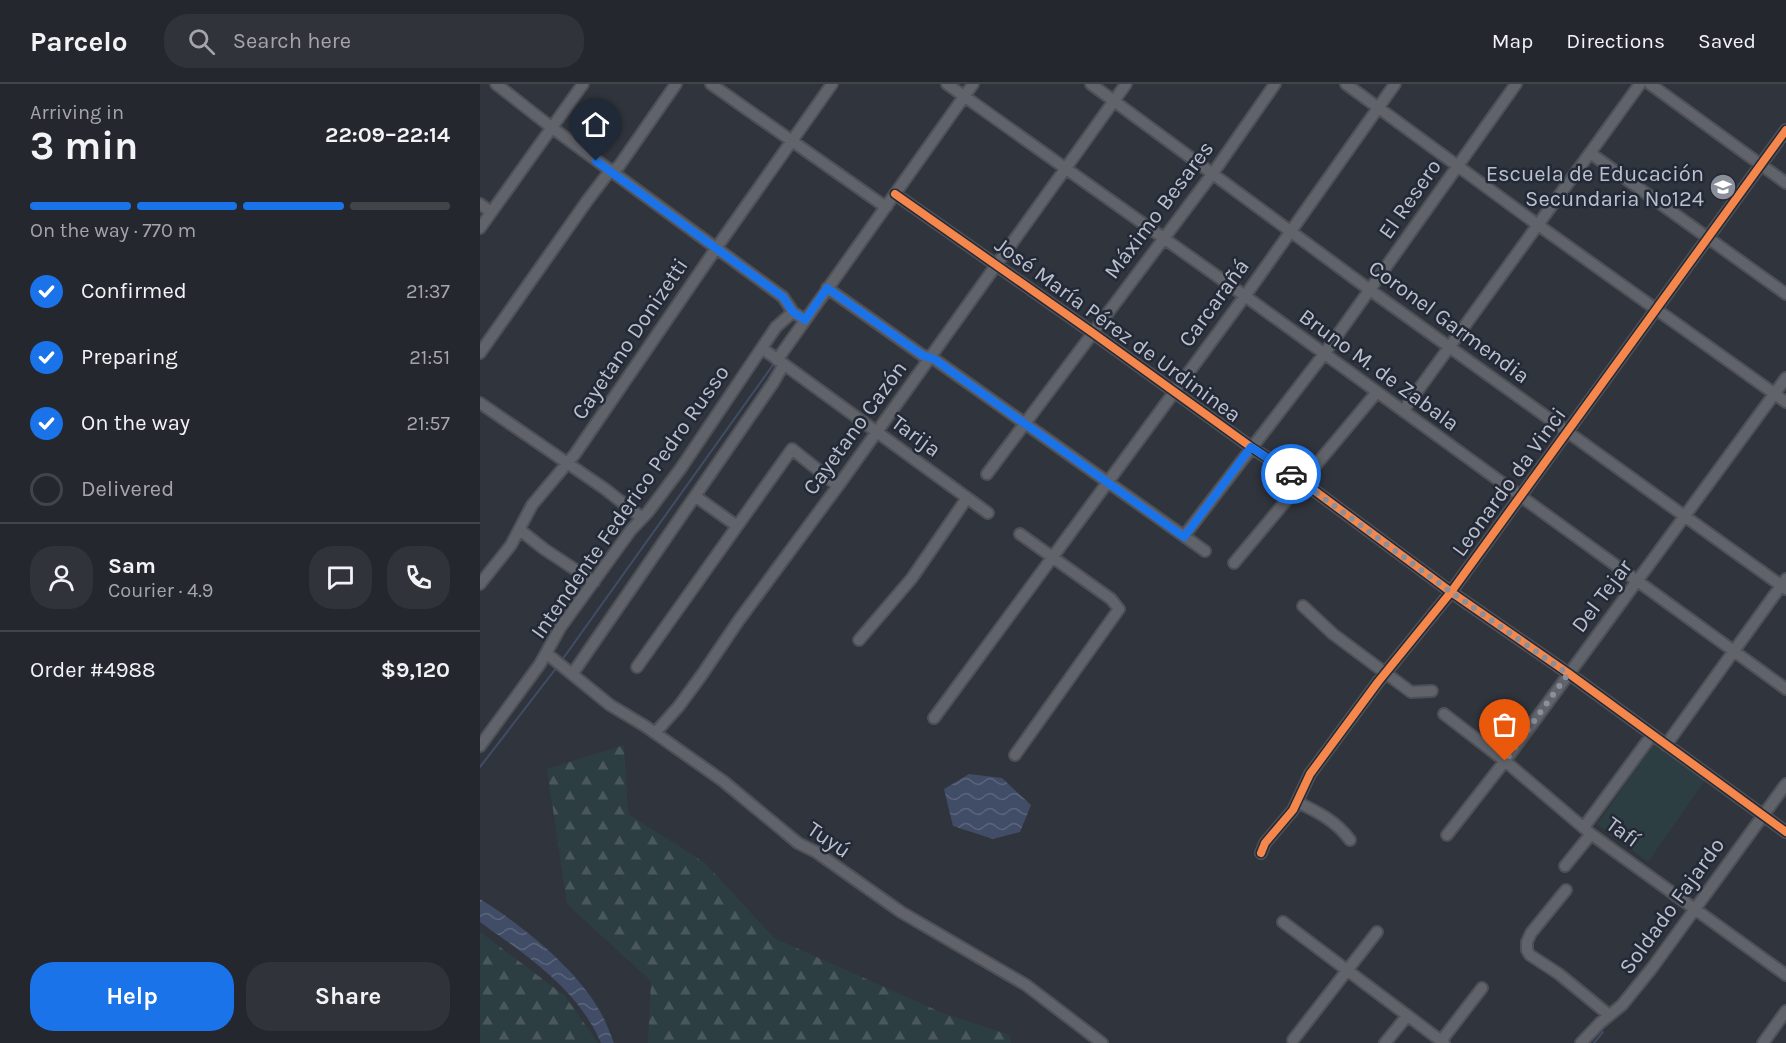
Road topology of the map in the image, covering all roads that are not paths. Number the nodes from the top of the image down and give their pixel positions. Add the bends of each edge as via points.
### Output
1 (495, 84) edge
2 (583, 84) edge
3 (676, 84) edge
4 (711, 84) edge
5 (832, 84) edge
6 (947, 84) edge
7 (974, 84) edge
8 (1091, 84) edge
9 (1126, 84) edge
10 (1275, 84) edge
11 (1347, 84) edge
12 (1395, 84) edge
13 (1516, 84) edge
14 (1640, 84) edge
15 (1650, 84) edge
16 (964, 96) junction
17 (1114, 101) junction
18 (1378, 108) junction
19 (551, 128) junction
20 (1786, 130) edge
21 (792, 141) junction
22 (1590, 153) junction
23 (1760, 165) junction
24 (1458, 166) junction
25 (1065, 168) junction
26 (611, 172) junction
27 (1213, 173) junction
28 (1786, 183) edge
29 (895, 194) junction
30 (480, 204) edge
31 (887, 206) junction
32 (491, 213) junction
33 (1538, 225) junction
34 (480, 228) edge
35 (1291, 231) junction
36 (1708, 237) junction
37 (1163, 238) junction
38 (717, 247) junction
39 (996, 264) junction
40 (827, 288) junction
41 (1370, 290) junction
42 (1786, 294) edge
43 (1245, 296) junction
44 (1657, 310) junction
45 (793, 312) junction
46 (805, 320) junction
47 (1093, 333) junction
48 (1449, 347) junction
49 (763, 349) junction
50 (480, 353) edge
51 (1324, 354) junction
52 (929, 358) junction
53 (780, 362) junction
54 (1786, 378) edge
55 (1174, 391) junction
56 (1377, 392) junction
57 (1774, 394) junction
58 (1786, 402) edge
59 (480, 403) edge
60 (1402, 411) junction
61 (1024, 423) junction
62 (876, 431) junction
63 (1568, 431) junction
64 (1251, 447) junction
65 (567, 463) junction
66 (987, 474) dead end
67 (1107, 482) junction
68 (1304, 482) junction
69 (838, 486) junction
70 (695, 496) junction
71 (1520, 496) junction
72 (967, 498) junction
73 (988, 513) dead end
74 (1685, 516) junction
75 (642, 518) junction
76 (737, 526) junction
77 (520, 530) junction
78 (1020, 534) dead end
79 (1184, 537) junction
80 (1205, 551) dead end
81 (1052, 557) junction
82 (1234, 563) dead end
83 (594, 582) junction
84 (1637, 582) junction
85 (480, 584) edge
86 (1784, 584) edge
87 (1451, 592) junction
88 (1303, 606) dead end
89 (859, 640) dead end
90 (1733, 650) junction
91 (555, 660) junction
92 (637, 667) dead end
93 (1385, 673) junction
94 (573, 674) junction
95 (1568, 674) junction
96 (1786, 688) edge
97 (1432, 691) dead end
98 (1443, 714) dead end
99 (934, 718) dead end
100 (655, 734) junction
101 (1652, 735) junction
102 (1666, 745) junction
103 (480, 746) edge
104 (1015, 755) dead end
105 (1505, 761) junction
106 (1786, 784) edge
107 (1297, 802) junction
108 (1764, 815) junction
109 (1588, 830) junction
110 (1786, 832) edge
111 (1447, 836) dead end
112 (1350, 840) dead end
113 (1261, 853) dead end
114 (1565, 866) dead end
115 (1566, 890) dead end
116 (1695, 908) junction
117 (1283, 922) dead end
118 (1377, 932) dead end
119 (1347, 971) junction
120 (1786, 975) edge
121 (1482, 988) dead end
122 (1786, 1011) edge
123 (1609, 1015) junction
124 (1407, 1016) junction
125 (1293, 1040) dead end
126 (1442, 1042) edge
127 (1102, 1043) edge
128 (1385, 1043) edge
129 (1581, 1043) edge
130 (1763, 1043) edge

1 - 19 street
2 - 19 street
3 - 26 street
4 - 21 street
5 - 21 street, Cayetano Donizetti
6 - 16 street, Bruno M. de Zabala
7 - 16 street
8 - 17 street, Coronel Garmendia
9 - 17 street, Cayetano Cazón
10 - 27 street, Máximo Besares
11 - 18 street
12 - 18 street, Carcarañá
13 - 24 street, El Resero
14 - 22 street
15 - 23 street
16 - 25 street, Bruno M. de Zabala
16 - 29 street
17 - 25 street, Cayetano Cazón
17 - 27 street, Coronel Garmendia
18 - 24 street
18 - 35 street, Carcarañá
19 - 26 street
19 - 32 street
20 - 23 street, Leonardo da Vinci
21 - 31 street
21 - 38 street, Cayetano Donizetti
22 - 33 street
22 - 36 street
23 - 28 street
23 - 36 street, Leonardo da Vinci
24 - 33 street
24 - 41 street, El Resero
25 - 37 street, Bruno M. de Zabala
25 - 39 street, Cayetano Cazón
26 - 38 street
26 - 50 street
27 - 35 street, Coronel Garmendia
27 - 37 street, Máximo Besares
29 - 31 street
29 - 39 street, José María Pérez de Urdininea
30 - 32 street
31 - 40 street
32 - 34 street
33 - 44 street
33 - 48 street
35 - 41 street, Coronel Garmendia
35 - 43 street, Carcarañá
36 - 42 street
36 - 44 street, Leonardo da Vinci
37 - 43 street, Bruno M. de Zabala
37 - 47 street, Máximo Besares
38 - 45 street via 783,297
38 - 65 street, Cayetano Donizetti
39 - 47 street, José María Pérez de Urdininea
39 - 52 street, Cayetano Cazón
40 - 46 street
40 - 52 street
41 - 48 street, Coronel Garmendia
41 - 51 street, El Resero
43 - 51 street, Bruno M. de Zabala
43 - 55 street, Carcarañá
44 - 57 street
44 - 63 street, Leonardo da Vinci
45 - 46 street
45 - 49 street, Intendente Federico Pedro Russo via 776,327
46 - 53 street
47 - 55 street, José María Pérez de Urdininea
47 - 61 street, Máximo Besares
48 - 60 street
48 - 63 street, Coronel Garmendia
49 - 53 street, Tarija
49 - 75 street, Intendente Federico Pedro Russo
51 - 56 street, Bruno M. de Zabala
51 - 64 street, El Resero
52 - 61 street
52 - 62 street, Cayetano Cazón
53 - 62 street, Tarija
53 - 70 street
54 - 57 street, Del Tejar
55 - 64 street, José María Pérez de Urdininea
55 - 67 street, Carcarañá
56 - 60 street, Bruno M. de Zabala
56 - 68 street
57 - 58 street
57 - 74 street, Del Tejar
59 - 65 street
60 - 71 street, Bruno M. de Zabala
61 - 66 street, Máximo Besares
61 - 67 street
62 - 69 street, Cayetano Cazón
62 - 72 street, Tarija
63 - 71 street, Leonardo da Vinci
63 - 74 street, Coronel Garmendia
64 - 68 street, José María Pérez de Urdininea
64 - 79 street, El Resero
65 - 75 street
65 - 77 street, Cayetano Donizetti via 532,506
67 - 79 street
67 - 81 street, Carcarañá
68 - 82 street
68 - 87 street, José María Pérez de Urdininea
69 - 76 street via 792,449
69 - 100 street, Cayetano Cazón
70 - 76 street
70 - 94 street
71 - 84 street, Bruno M. de Zabala
71 - 87 street, Leonardo da Vinci
72 - 73 street, Tarija
72 - 89 street via 912,578
74 - 84 street, Del Tejar
74 - 86 street, Coronel Garmendia
75 - 83 street, Intendente Federico Pedro Russo
76 - 92 street
77 - 83 street
77 - 85 street, Cayetano Donizetti
78 - 81 street
79 - 80 street
81 - 99 street, Carcarañá
81 - 104 street via 1119,609
83 - 91 street, Intendente Federico Pedro Russo via 560,628
84 - 90 street, Bruno M. de Zabala
84 - 95 street, Del Tejar
86 - 90 street
87 - 93 street, Leonardo da Vinci
87 - 95 street, José María Pérez de Urdininea
88 - 93 street via 1332,634
90 - 96 street, Bruno M. de Zabala
90 - 102 street
91 - 94 street, Tuyú
91 - 103 street, Intendente Federico Pedro Russo
93 - 97 street via 1412,692
93 - 107 street, Leonardo da Vinci via 1310,774
94 - 100 street, Tuyú via 610,705
95 - 101 street, José María Pérez de Urdininea
95 - 105 street, Del Tejar
98 - 105 street, Tafí
100 - 127 street, Tuyú via 723,781 798,843 901,912 1026,985
101 - 102 street, José María Pérez de Urdininea
101 - 109 street
102 - 108 street, José María Pérez de Urdininea
105 - 109 street, Tafí
105 - 111 street, Del Tejar
106 - 108 street, Soldado Fajardo
107 - 112 street via 1337,824
107 - 113 street, Leonardo da Vinci
108 - 110 street, José María Pérez de Urdininea
108 - 116 street, Soldado Fajardo
109 - 114 street
109 - 116 street, Tafí
115 - 123 street via 1531,933 1527,950
116 - 120 street, Tafí
116 - 123 street, Soldado Fajardo via 1652,968
117 - 119 street
118 - 119 street
119 - 124 street
119 - 125 street
121 - 126 street
122 - 130 street
123 - 129 street, Soldado Fajardo
124 - 126 street
124 - 128 street

